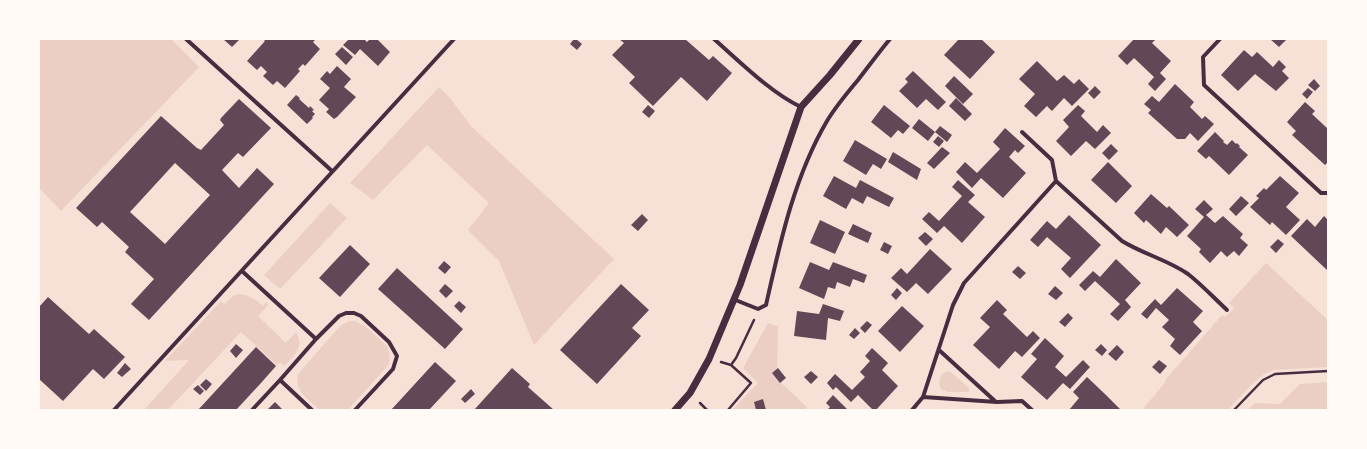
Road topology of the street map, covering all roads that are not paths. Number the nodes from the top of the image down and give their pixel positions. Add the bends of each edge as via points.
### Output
1 (186, 39) edge
2 (454, 39) edge
3 (714, 39) edge
4 (859, 39) edge
5 (889, 39) edge
6 (1220, 39) edge
7 (801, 107) junction
8 (1022, 132) dead end
9 (332, 171) junction
10 (1056, 181) junction
11 (1328, 193) edge
12 (242, 270) junction
13 (733, 299) junction
14 (1227, 310) dead end
15 (316, 339) junction
16 (939, 350) junction
17 (280, 380) junction
18 (923, 397) junction
19 (997, 402) junction
20 (114, 410) edge
21 (252, 410) edge
22 (312, 410) edge
23 (355, 410) edge
24 (675, 410) edge
25 (912, 410) edge
26 (1032, 410) edge

1 - 9 street
2 - 9 street
3 - 7 street via 772,88
4 - 7 street
5 - 13 street via 840,103 812,151 783,230 766,305 758,309
6 - 11 street via 1203,57 1204,85 1321,193
7 - 13 street
8 - 10 street via 1052,160
9 - 12 street
10 - 14 street via 1122,241 1188,274
10 - 16 street via 964,284 953,305
12 - 15 street
12 - 20 street
13 - 24 street via 709,359 690,393
15 - 17 street
15 - 23 street via 339,316 354,313 361,316 394,348 397,356 393,369
16 - 18 street
16 - 19 street
17 - 21 street
17 - 22 street
18 - 19 street
18 - 25 street
19 - 26 street via 1022,401

